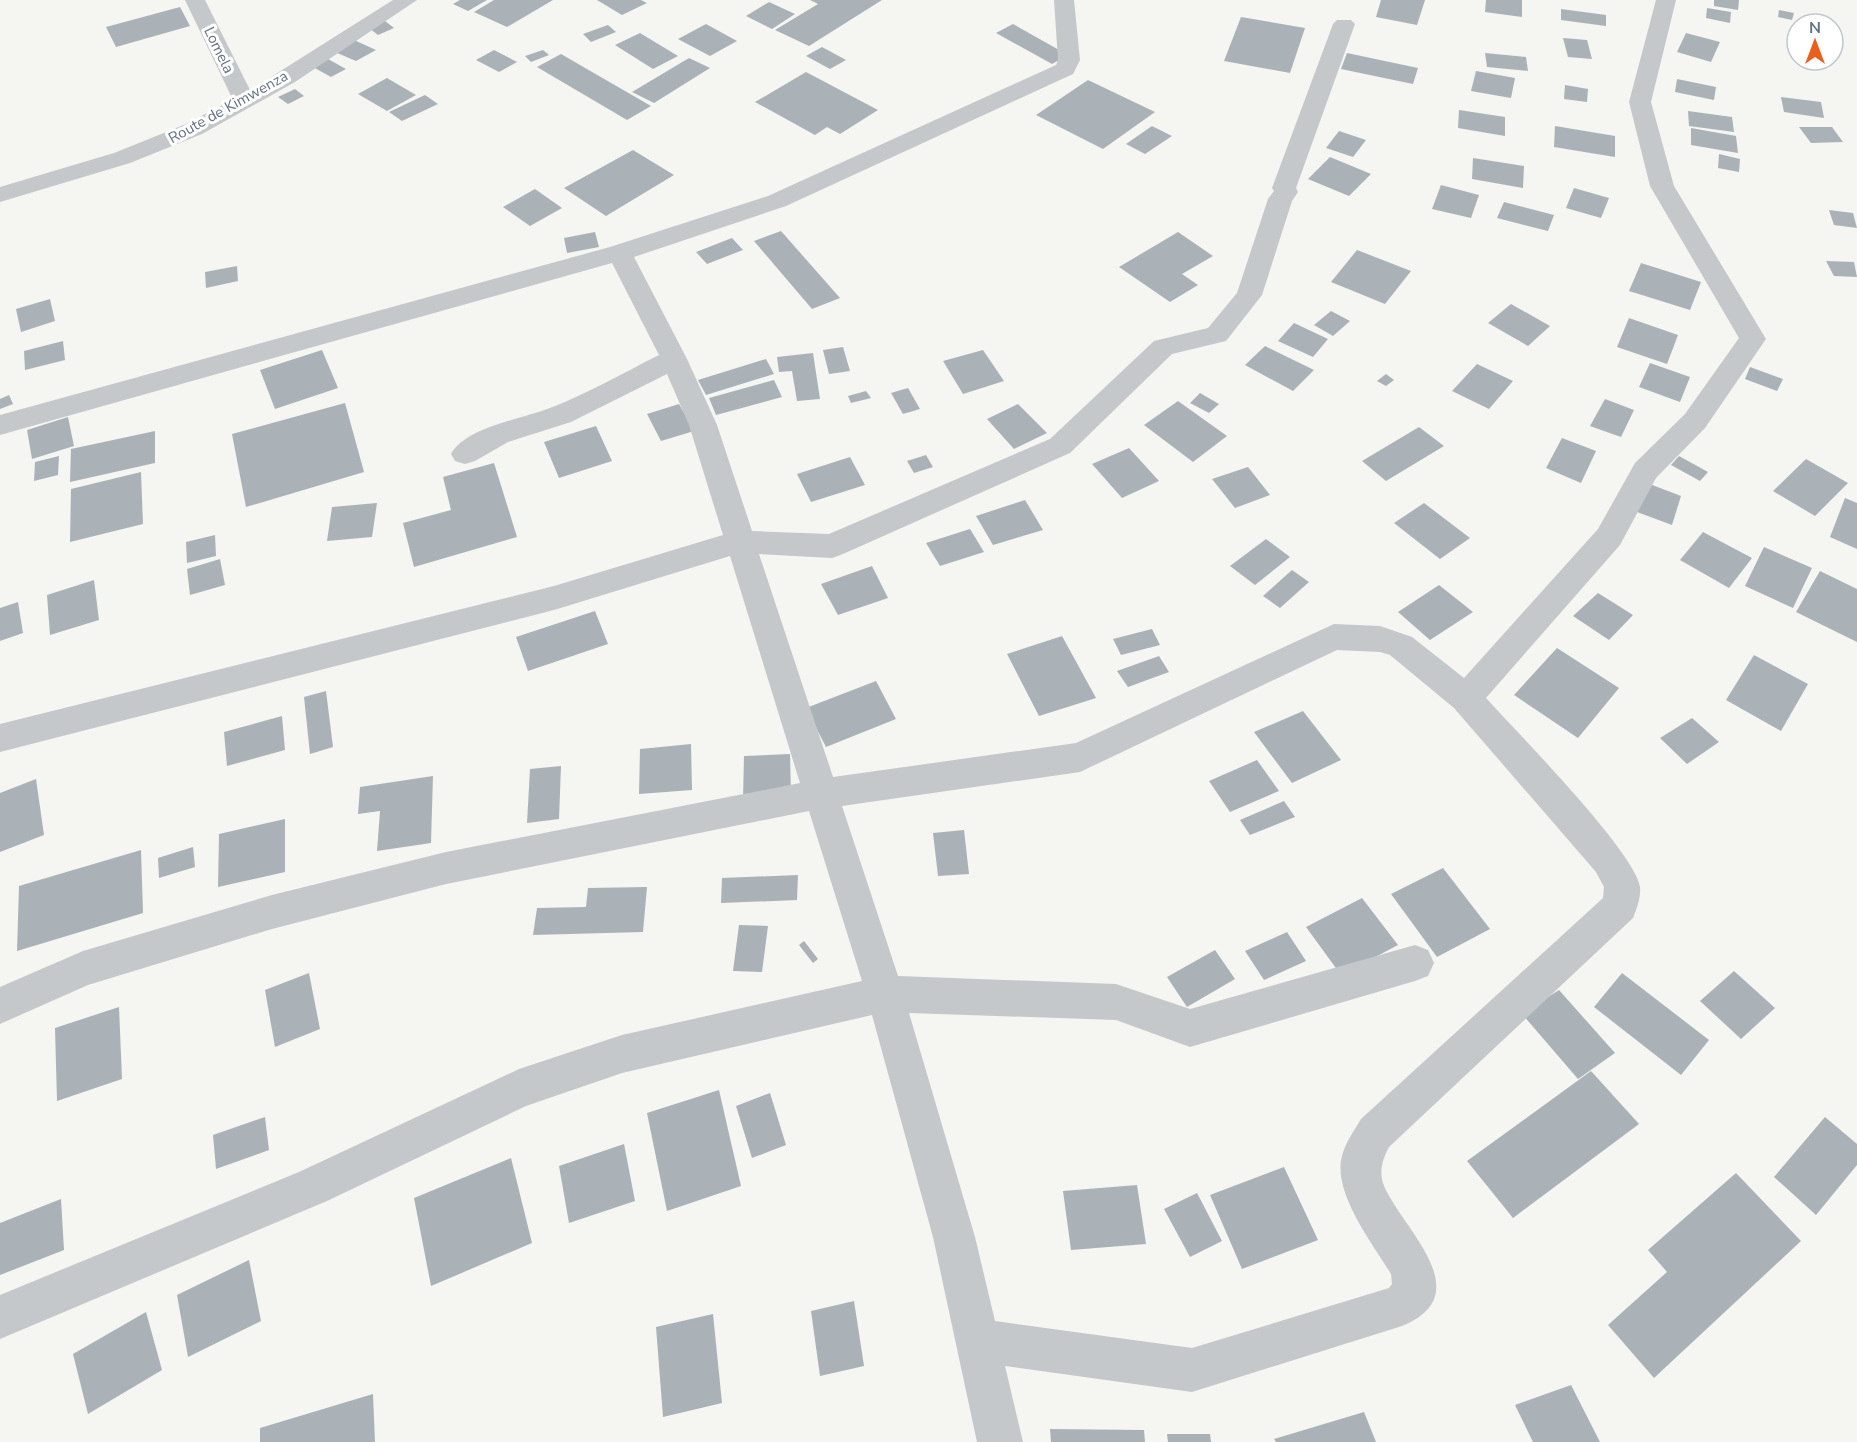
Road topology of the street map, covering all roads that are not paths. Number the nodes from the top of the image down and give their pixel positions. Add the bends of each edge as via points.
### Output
1 (195, 0) edge
2 (407, 0) edge
3 (1064, 0) edge
4 (1666, 0) edge
5 (1344, 24) dead end
6 (244, 100) junction
7 (0, 195) edge
8 (619, 253) junction
9 (674, 359) junction
10 (0, 425) edge
11 (465, 454) dead end
12 (738, 542) junction
13 (1466, 699) junction
14 (0, 738) edge
15 (821, 794) junction
16 (1415, 963) dead end
17 (885, 994) junction
18 (0, 1006) edge
19 (0, 1317) edge
20 (978, 1341) junction
21 (1000, 1442) edge

1 - 6 street, Lomela
2 - 6 street, Route de Kimwenza
3 - 8 street via 1070,60 1065,69 797,192
4 - 13 street via 1640,93 1642,112 1662,186 1753,339 1695,421 1645,471 1609,537
5 - 12 street via 1249,295 1217,335 1163,347 1059,446 832,546
6 - 7 street, Route de Kimwenza via 160,144
8 - 9 street
8 - 10 street
9 - 11 street via 561,415 498,435
9 - 12 street via 703,425
12 - 14 street via 554,598
12 - 15 street
13 - 15 street via 1401,646 1380,639 1334,638 1080,757
13 - 20 street via 1609,861 1622,886 1620,906 1375,1133 1361,1158 1363,1188 1412,1269 1414,1291 1402,1305 1192,1370
15 - 17 street
15 - 18 street via 446,868 272,912 83,969
16 - 17 street via 1190,1029 1116,1002
17 - 19 street via 622,1054 519,1089 314,1187
17 - 20 street via 954,1238
20 - 21 street

